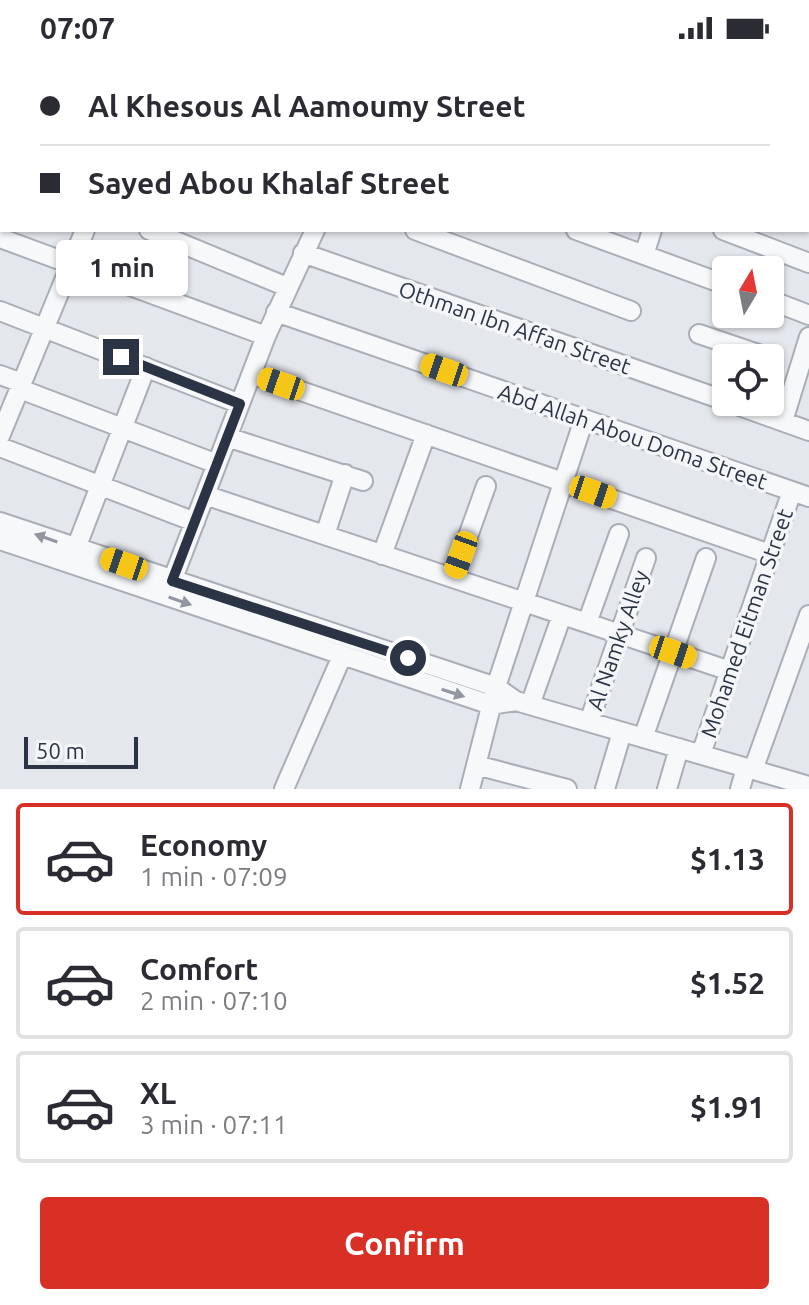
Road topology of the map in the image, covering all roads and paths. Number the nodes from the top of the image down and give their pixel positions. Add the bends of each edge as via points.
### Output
1 (84, 232) edge
2 (154, 232) edge
3 (314, 232) edge
4 (420, 232) edge
5 (581, 232) edge
6 (651, 232) edge
7 (728, 232) edge
8 (0, 238) edge
9 (303, 253) junction
10 (644, 255) junction
11 (809, 263) edge
12 (70, 266) junction
13 (712, 280) edge
14 (287, 287) junction
15 (784, 305) edge
16 (0, 311) edge
17 (631, 311) dead end
18 (276, 312) junction
19 (809, 315) edge
20 (45, 328) junction
21 (699, 334) dead end
22 (266, 336) junction
23 (809, 337) edge
24 (729, 344) edge
25 (784, 363) edge
26 (146, 367) junction
27 (804, 370) edge
28 (252, 374) junction
29 (0, 375) edge
30 (21, 386) junction
31 (712, 397) edge
32 (240, 404) junction
33 (768, 416) edge
34 (584, 419) junction
35 (783, 421) junction
36 (123, 428) junction
37 (809, 431) edge
38 (426, 434) junction
39 (0, 436) edge
40 (227, 437) junction
41 (0, 447) edge
42 (217, 464) junction
43 (345, 474) junction
44 (363, 481) dead end
45 (564, 482) junction
46 (100, 485) junction
47 (486, 486) dead end
48 (800, 494) edge
49 (205, 495) junction
50 (0, 522) edge
51 (195, 522) junction
52 (619, 534) dead end
53 (325, 535) junction
54 (0, 540) edge
55 (76, 548) junction
56 (770, 554) junction
57 (382, 555) junction
58 (646, 558) dead end
59 (706, 558) dead end
60 (453, 578) junction
61 (172, 581) junction
62 (524, 602) junction
63 (562, 615) junction
64 (809, 615) edge
65 (587, 623) junction
66 (619, 634) junction
67 (673, 652) junction
68 (342, 656) junction
69 (730, 671) junction
70 (493, 696) junction
71 (523, 703) junction
72 (589, 722) junction
73 (622, 732) junction
74 (643, 738) junction
75 (679, 748) junction
76 (701, 754) junction
77 (476, 765) junction
78 (750, 769) junction
79 (808, 782) edge
80 (284, 789) edge
81 (470, 789) edge
82 (567, 789) edge
83 (605, 789) edge
84 (667, 789) edge
85 (740, 789) edge

1 - 12 street
2 - 14 street
3 - 9 street
4 - 17 street
5 - 10 street
6 - 10 street
7 - 11 street
8 - 12 street
9 - 14 street
9 - 31 street, Othman Ibn Affan Street
10 - 13 street
12 - 20 street
12 - 22 street
14 - 18 street
15 - 19 street
16 - 20 street
18 - 22 street
18 - 34 street, Abd Allah Abou Doma Street
20 - 26 street
20 - 30 street
21 - 24 street
22 - 28 street
23 - 27 street
25 - 27 street
26 - 32 street
26 - 36 street
27 - 35 street
28 - 32 street
28 - 38 street
29 - 30 street
30 - 36 street
30 - 39 street
32 - 40 street
33 - 35 street, Othman Ibn Affan Street
34 - 45 street
34 - 48 street, Abd Allah Abou Doma Street
35 - 37 street, Othman Ibn Affan Street
36 - 42 street
36 - 46 street
38 - 45 street
38 - 57 street
40 - 42 street
40 - 43 street
41 - 46 street
42 - 49 street
43 - 44 street
43 - 53 street
45 - 56 street
45 - 62 street
46 - 51 street
46 - 55 street
47 - 60 street
48 - 56 street, Mohamed Eitman Street
49 - 51 street
49 - 53 street
55 -> 50 street
51 - 61 street
52 - 65 street
53 - 57 street
54 -> 68 street
55 - 61 street
56 - 69 street, Mohamed Eitman Street
57 - 60 street
58 - 66 street, Al Namky Alley
59 - 67 street
60 - 62 street
61 - 70 street
62 - 63 street
62 - 70 street
63 - 65 street
63 - 71 street
64 - 78 street
65 - 66 street
66 - 67 street
66 - 72 street, Al Namky Alley
67 - 69 street
67 - 74 street
68 -> 70 street
68 - 80 street
69 - 76 street, Mohamed Eitman Street
70 - 71 street
70 - 77 street
71 - 72 street
72 - 73 street
73 - 74 street
73 - 83 street
74 - 75 street
75 - 76 street
75 - 84 street
76 - 78 street
77 - 81 street
77 - 82 street
78 - 79 street
78 - 85 street

